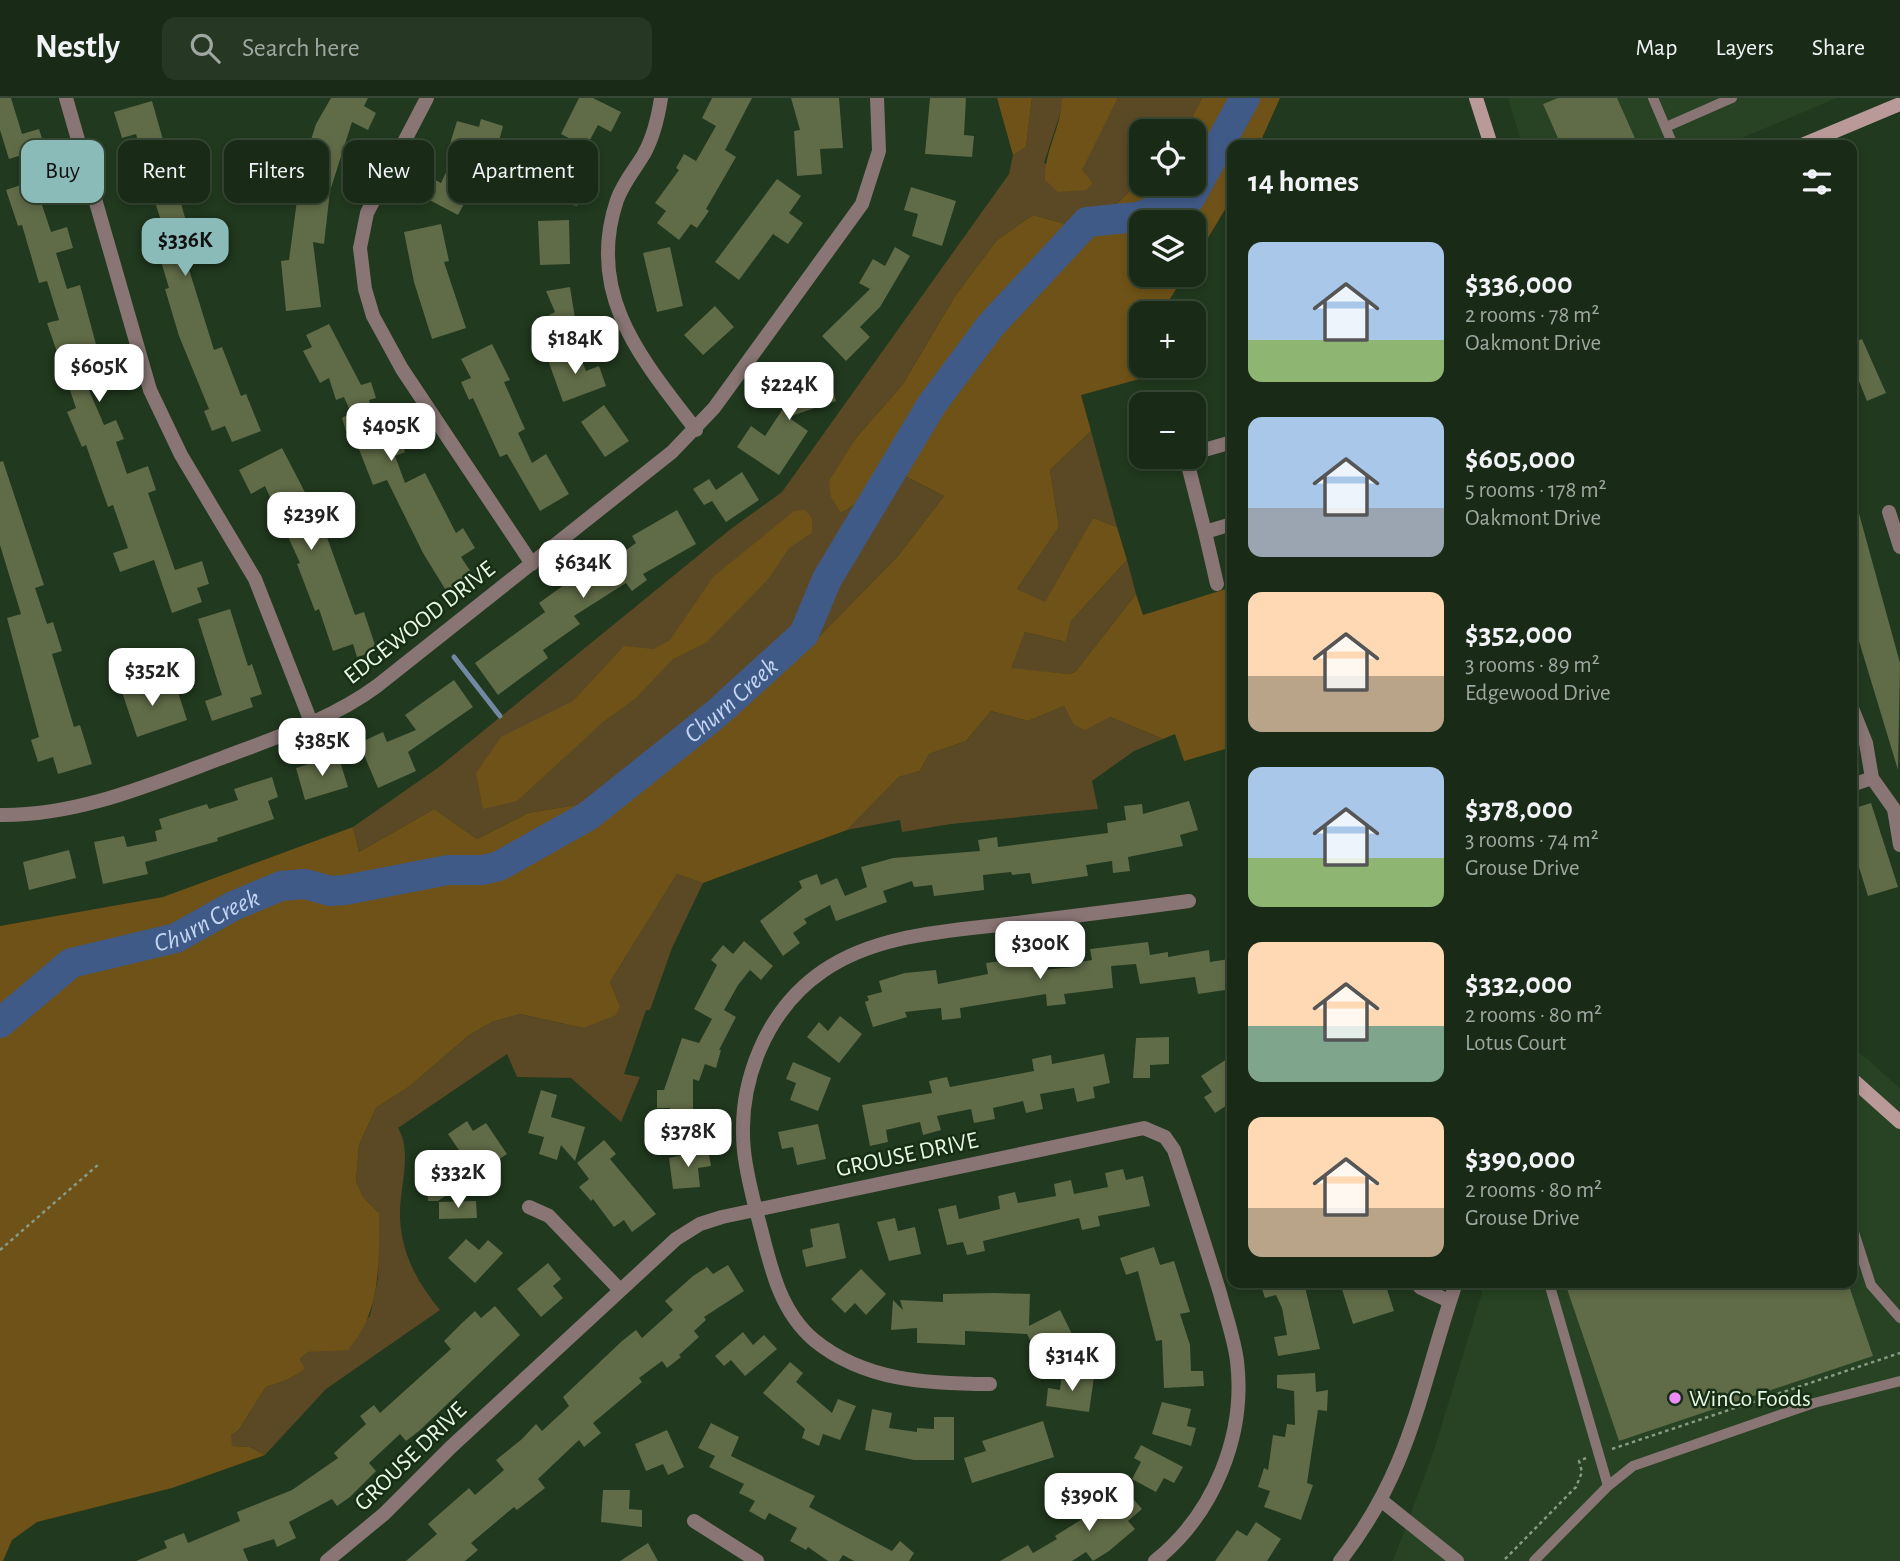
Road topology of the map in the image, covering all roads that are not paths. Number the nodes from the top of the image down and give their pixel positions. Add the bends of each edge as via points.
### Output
1 (66, 98) edge
2 (427, 98) edge
3 (661, 98) edge
4 (877, 98) edge
5 (1476, 98) edge
6 (1653, 98) edge
7 (1732, 98) edge
8 (1900, 104) edge
9 (1666, 127) junction
10 (1489, 140) edge
11 (1672, 140) edge
12 (1814, 140) edge
13 (696, 430) junction
14 (1227, 443) edge
15 (1206, 450) edge
16 (1189, 469) edge
17 (1889, 512) dead end
18 (1227, 525) edge
19 (1205, 532) junction
20 (1900, 547) edge
21 (532, 564) junction
22 (1217, 584) dead end
23 (1857, 720) edge
24 (311, 722) junction
25 (1872, 778) junction
26 (1857, 783) edge
27 (1897, 808) edge
28 (0, 815) edge
29 (1900, 845) edge
30 (1189, 901) dead end
31 (1857, 1083) edge
32 (1900, 1122) edge
33 (529, 1207) dead end
34 (756, 1210) junction
35 (1857, 1242) edge
36 (1421, 1288) edge
37 (1454, 1288) edge
38 (1550, 1288) edge
39 (620, 1290) junction
40 (1449, 1301) junction
41 (1900, 1318) edge
42 (1900, 1381) edge
43 (989, 1384) dead end
44 (1608, 1486) junction
45 (1382, 1501) junction
46 (694, 1521) dead end
47 (327, 1561) edge
48 (757, 1561) edge
49 (1155, 1561) edge
50 (1340, 1561) edge
51 (1457, 1561) edge
52 (1534, 1561) edge

1 - 24 street via 150,390 181,456 255,579
2 - 21 street via 367,213 360,248 365,289 373,316 402,369
3 - 13 street via 653,136 617,200 606,258 629,338
4 - 13 street, EDGEWOOD DRIVE via 879,151 866,197
5 - 10 main road
6 - 9 lane
7 - 9 lane
8 - 12 main road
9 - 11 lane
13 - 21 street, EDGEWOOD DRIVE
14 - 15 street
16 - 19 street
17 - 20 street
18 - 19 street
19 - 22 street
21 - 24 street, EDGEWOOD DRIVE via 367,693
23 - 25 street
24 - 28 street, EDGEWOOD DRIVE via 95,803 40,814
25 - 26 street
25 - 27 street
27 - 29 street
30 - 34 street via 889,942 854,953 823,971 779,1014 750,1076 743,1133
31 - 32 main road
33 - 39 street via 549,1216
34 - 39 street, GROUSE DRIVE via 711,1220 688,1231
34 - 43 street via 772,1272 788,1310 826,1349 880,1375
34 - 49 street, GROUSE DRIVE via 1130,1129 1147,1129 1165,1137 1174,1150 1205,1245 1235,1345 1238,1379 1236,1422 1217,1483 1188,1528
35 - 41 lane via 1871,1285
36 - 40 street
37 - 40 street
38 - 44 lane
39 - 47 street, GROUSE DRIVE via 384,1514
40 - 45 street via 1420,1409
42 - 44 lane via 1814,1403 1643,1462
44 - 52 lane
45 - 50 street
45 - 51 street
46 - 48 street

